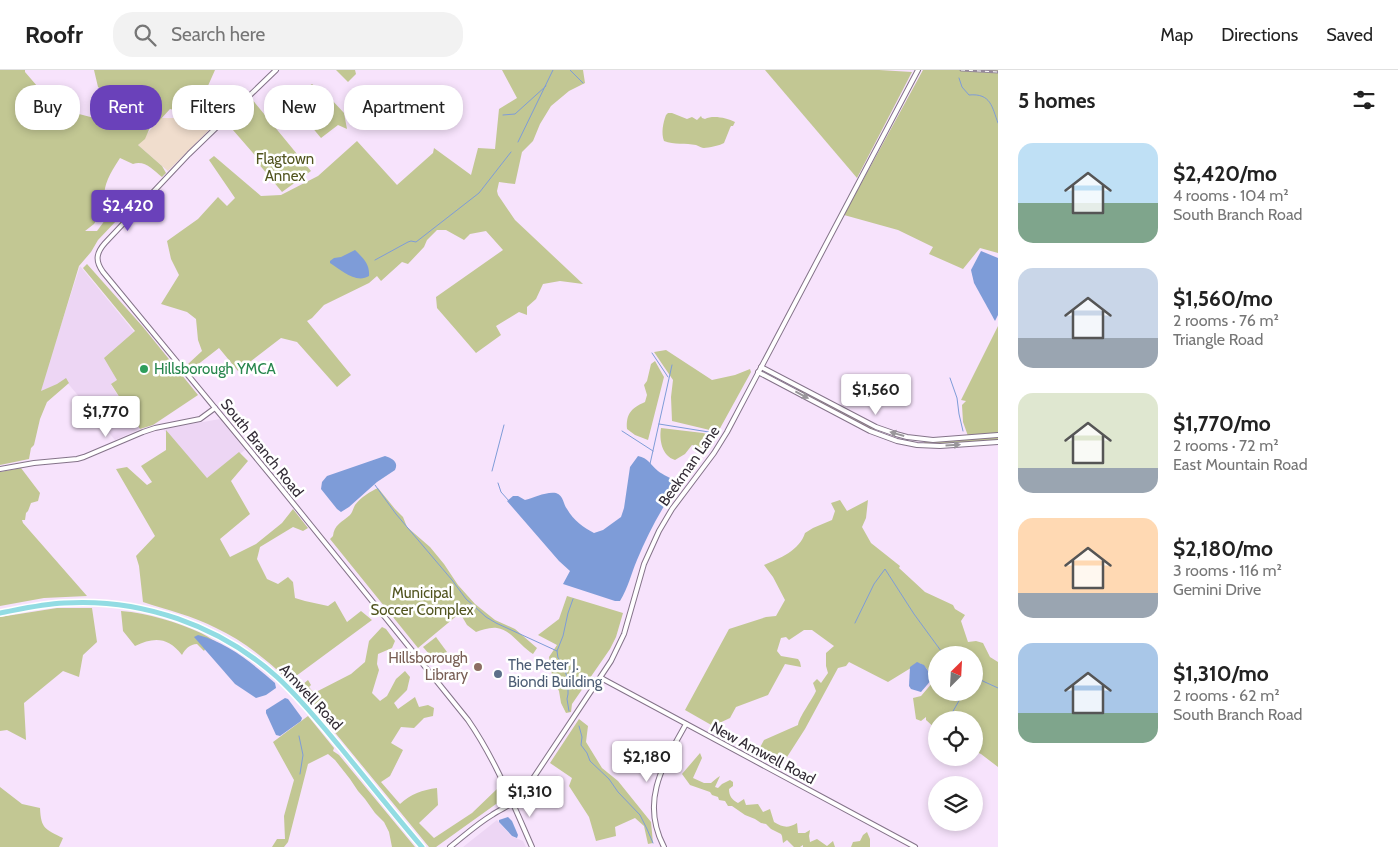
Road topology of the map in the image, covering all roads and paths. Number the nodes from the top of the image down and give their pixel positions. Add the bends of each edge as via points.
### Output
1 (276, 70) edge
2 (918, 70) edge
3 (761, 367) junction
4 (758, 372) junction
5 (215, 408) junction
6 (998, 436) edge
7 (998, 442) edge
8 (0, 469) edge
9 (0, 613) edge
10 (601, 678) junction
11 (686, 724) junction
12 (513, 804) junction
13 (422, 847) edge
14 (450, 847) edge
15 (532, 847) edge
16 (664, 847) edge
17 (915, 847) edge

1 - 5 street, South Branch Road via 177,166 102,246 97,256 103,272
2 - 3 street, Beekman Lane
3 - 4 street, Beekman Lane
6 -> 3 street via 933,440 896,434 876,427
4 -> 7 street via 870,431 897,441 940,446
4 - 10 street, Beekman Lane via 719,446 658,531 644,564 624,634
5 - 8 street via 200,419 155,428 77,459 34,462
5 - 12 street, South Branch Road via 466,718
9 - 13 main road, Amwell Road via 62,603 115,604 171,616 222,638 257,660 300,699
10 - 11 street, New Amwell Road
10 - 12 street, Beekman Lane
11 - 16 street via 661,771 656,788 654,816
11 - 17 street, New Amwell Road
12 - 14 street, Beekman Lane via 482,821
12 - 15 street, South Branch Road

